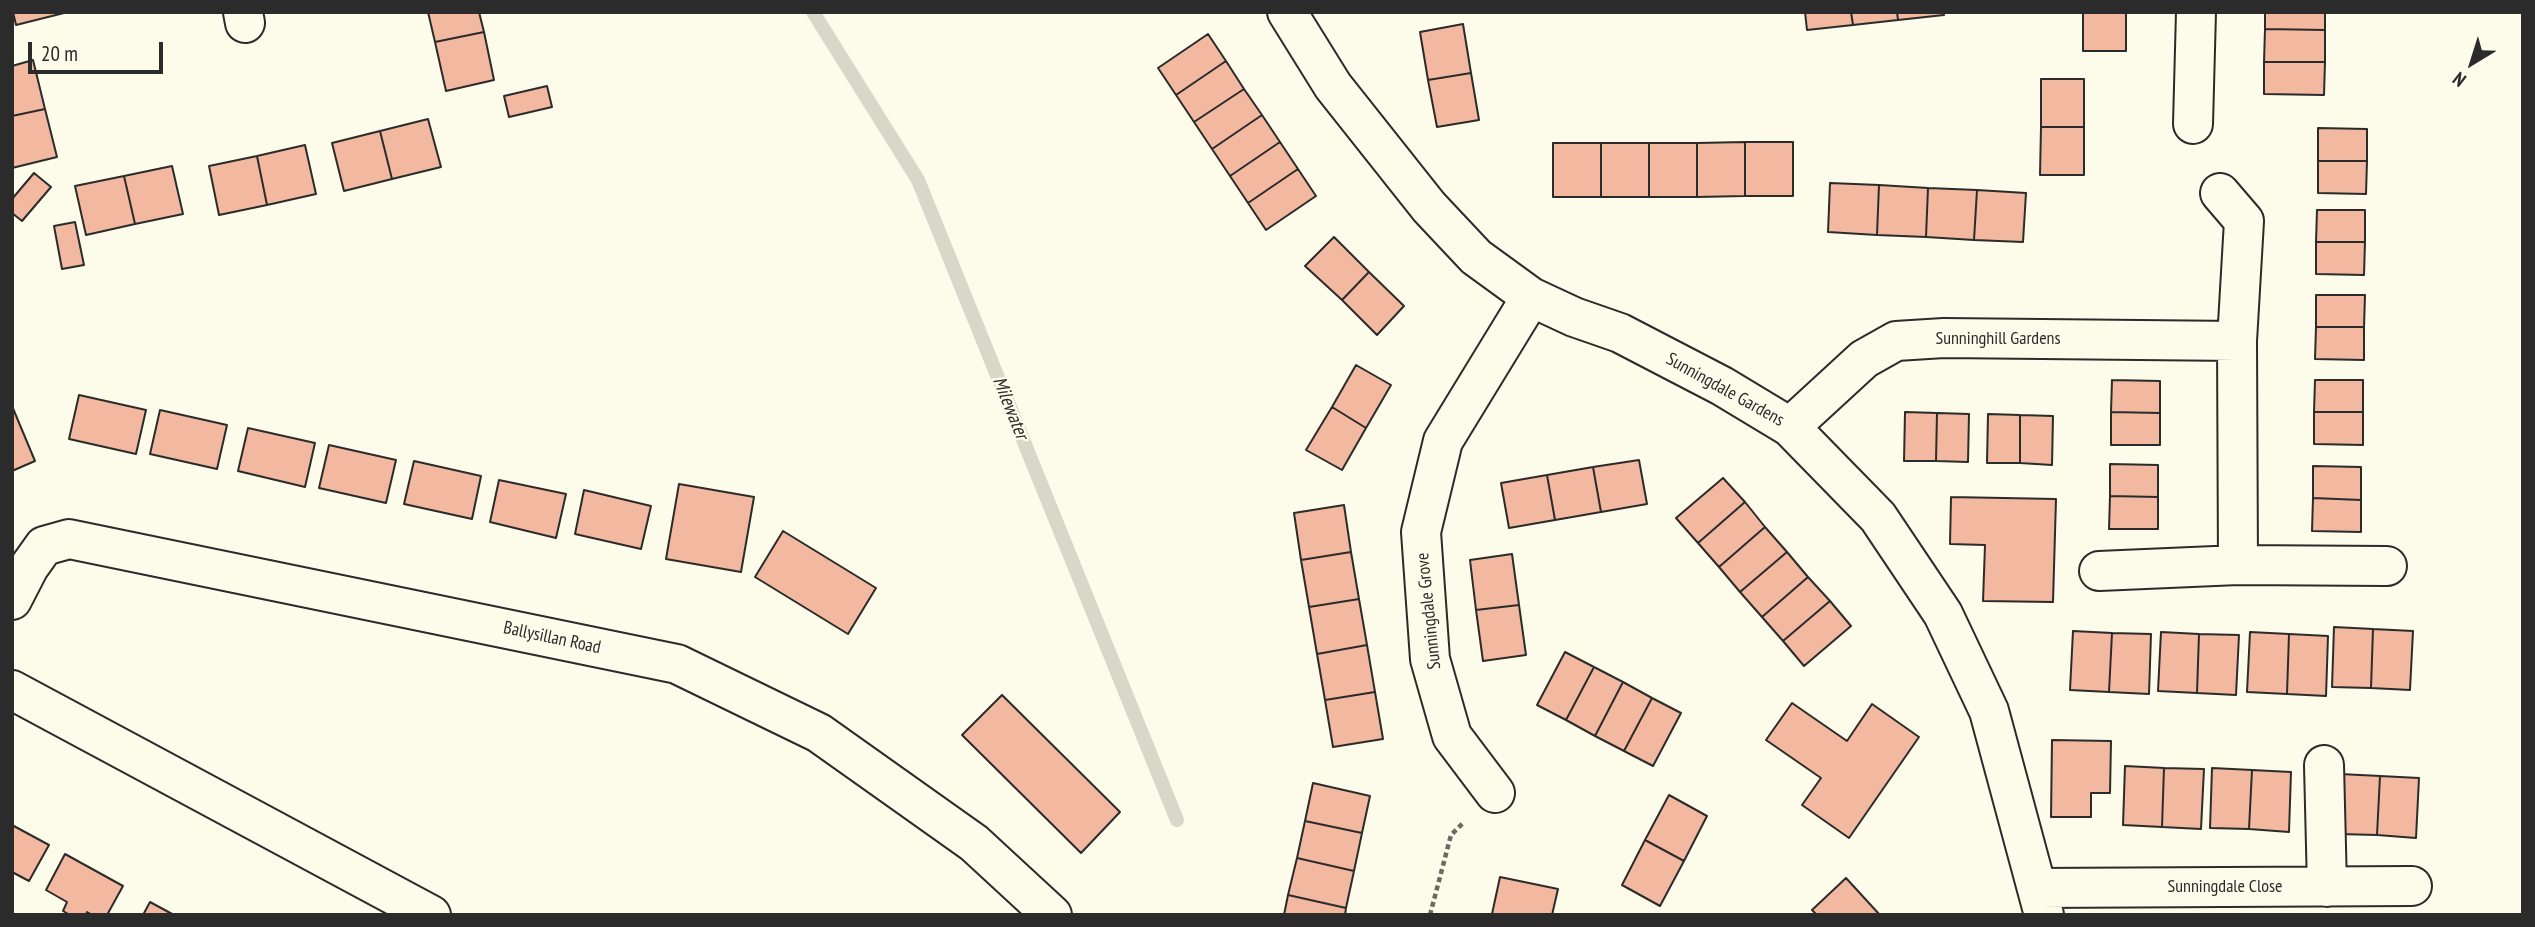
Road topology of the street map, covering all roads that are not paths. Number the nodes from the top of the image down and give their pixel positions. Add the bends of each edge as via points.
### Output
1 (1287, 12) edge
2 (2196, 12) edge
3 (2193, 124) dead end
4 (2220, 193) dead end
5 (1531, 297) junction
6 (2237, 341) junction
7 (1790, 427) junction
8 (2238, 565) junction
9 (2387, 566) dead end
10 (2099, 570) dead end
11 (12, 600) edge
12 (12, 690) edge
13 (2324, 765) dead end
14 (1495, 793) road end
15 (2412, 886) dead end
16 (2327, 887) junction
17 (2040, 902) edge
18 (388, 905) edge
19 (431, 915) edge
20 (1052, 915) edge

1 - 5 main road, Sunningdale Gardens via 1333,86 1429,207 1476,257
2 - 3 main road
4 - 6 main road via 2244,221
5 - 7 main road, Sunningdale Gardens via 1620,333
5 - 14 main road, Sunningdale Grove via 1443,442 1421,532 1430,659 1452,736
6 - 7 main road, Sunninghill Gardens via 1896,341 1864,359
6 - 8 main road
7 - 17 main road, Sunningdale Gardens via 1878,517 1943,614 1989,711
8 - 9 main road
8 - 10 main road
11 - 20 main road, Ballysillan Road via 44,546 69,539 677,664 819,733 974,843
12 - 18 main road
13 - 16 main road
15 - 16 main road, Sunningdale Close
16 - 17 main road, Sunningdale Close
18 - 19 main road

